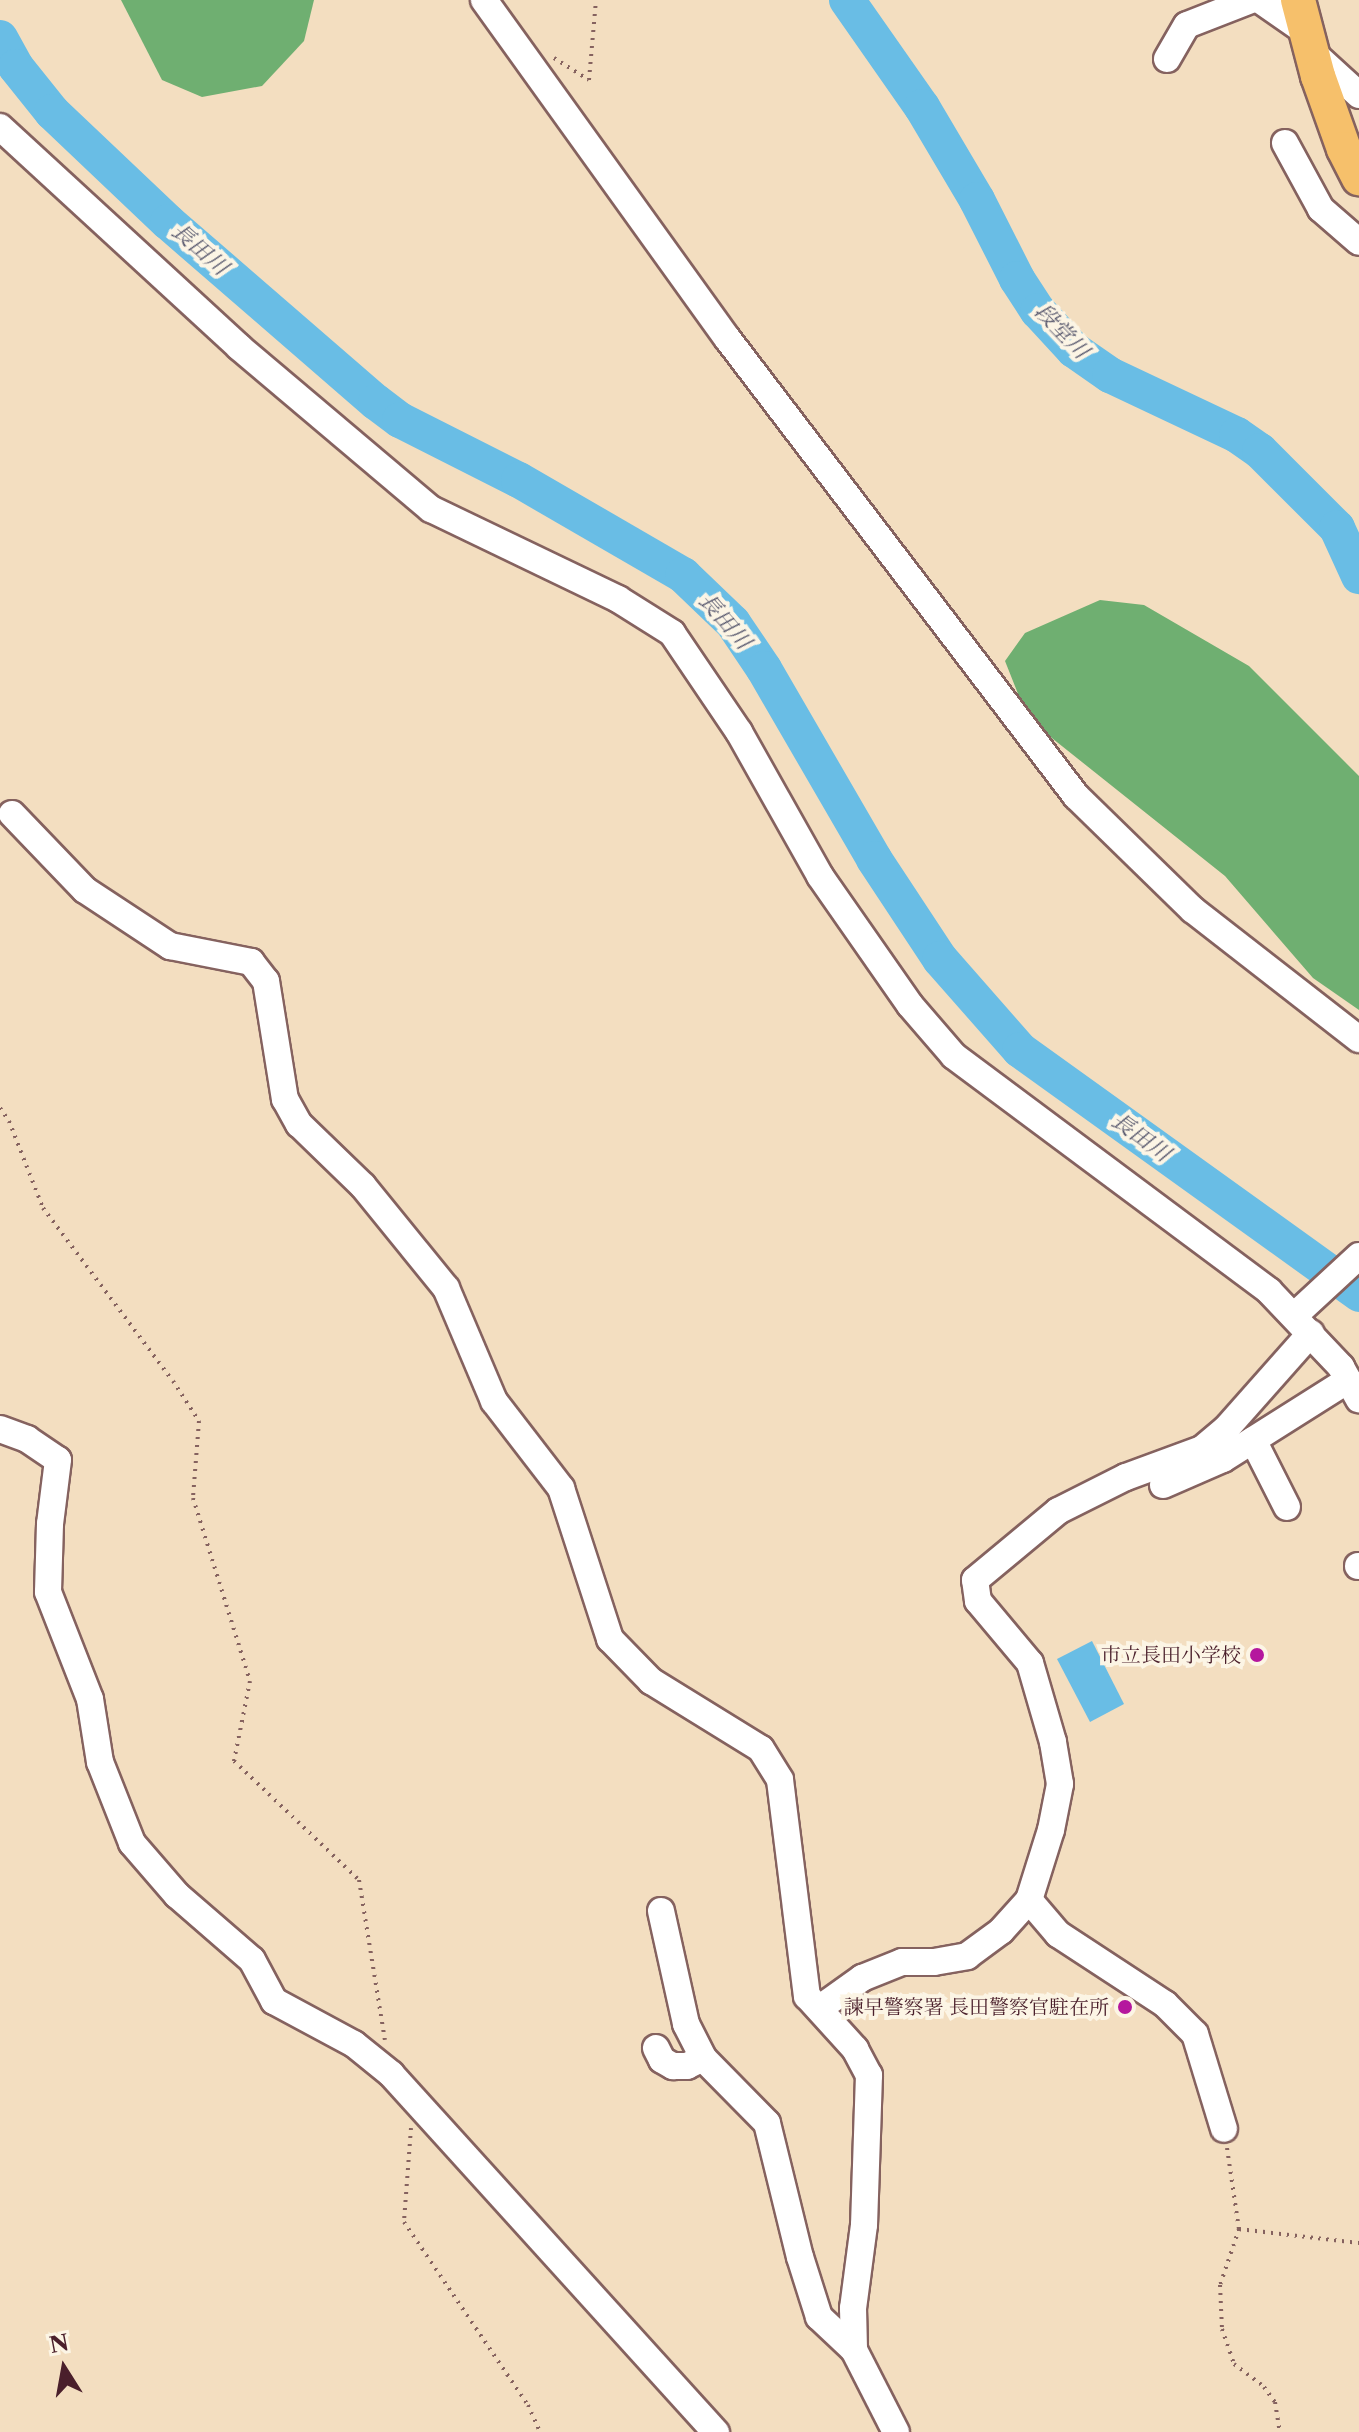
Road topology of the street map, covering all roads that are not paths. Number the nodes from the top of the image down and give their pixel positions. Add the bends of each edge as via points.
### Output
1 (484, 0) edge
2 (1251, 0) edge
3 (1260, 0) edge
4 (1305, 27) edge
5 (1167, 59) dead end
6 (1359, 95) edge
7 (0, 127) edge
8 (1285, 143) dead end
9 (1359, 178) edge
10 (1359, 242) edge
11 (12, 814) dead end
12 (1359, 1039) edge
13 (1359, 1256) edge
14 (1305, 1317) junction
15 (1354, 1389) edge
16 (0, 1429) edge
17 (1253, 1440) junction
18 (1163, 1485) dead end
19 (1287, 1507) dead end
20 (1029, 1900) junction
21 (661, 1911) dead end
22 (820, 2008) junction
23 (656, 2048) dead end
24 (703, 2058) junction
25 (1224, 2129) road end
26 (854, 2350) junction
27 (716, 2432) edge
28 (896, 2432) edge

1 - 12 street via 727,338 1076,796 1193,910
2 - 5 street via 1187,25
3 - 4 street
4 - 6 street
4 - 9 main road via 1344,149
7 - 14 street via 239,347 431,509 618,599 672,633 739,732 820,876 910,1005 954,1056
8 - 10 street via 1321,209
11 - 22 street via 85,890 170,946 251,962 266,981 285,1099 299,1124 363,1186 446,1288 494,1401 561,1488 610,1639 651,1681 761,1749 780,1780 807,1996
13 - 14 street
14 - 15 street
14 - 20 street via 1226,1429 1202,1449 1126,1477 1058,1511 975,1580 978,1601 1030,1663 1053,1742 1060,1784
15 - 17 street
16 - 27 street via 58,1460 48,1592 90,1699 100,1762 132,1843 177,1895 252,1960 274,2001 354,2044 391,2074
17 - 18 street
17 - 19 street
20 - 22 street via 1001,1931 967,1956 902,1962 862,1978
20 - 25 street via 1058,1934 1165,2004 1195,2034
21 - 24 street via 686,2024
22 - 26 street via 855,2049 869,2075
23 - 24 street via 673,2066
24 - 26 street via 767,2123 819,2317
26 - 28 street

